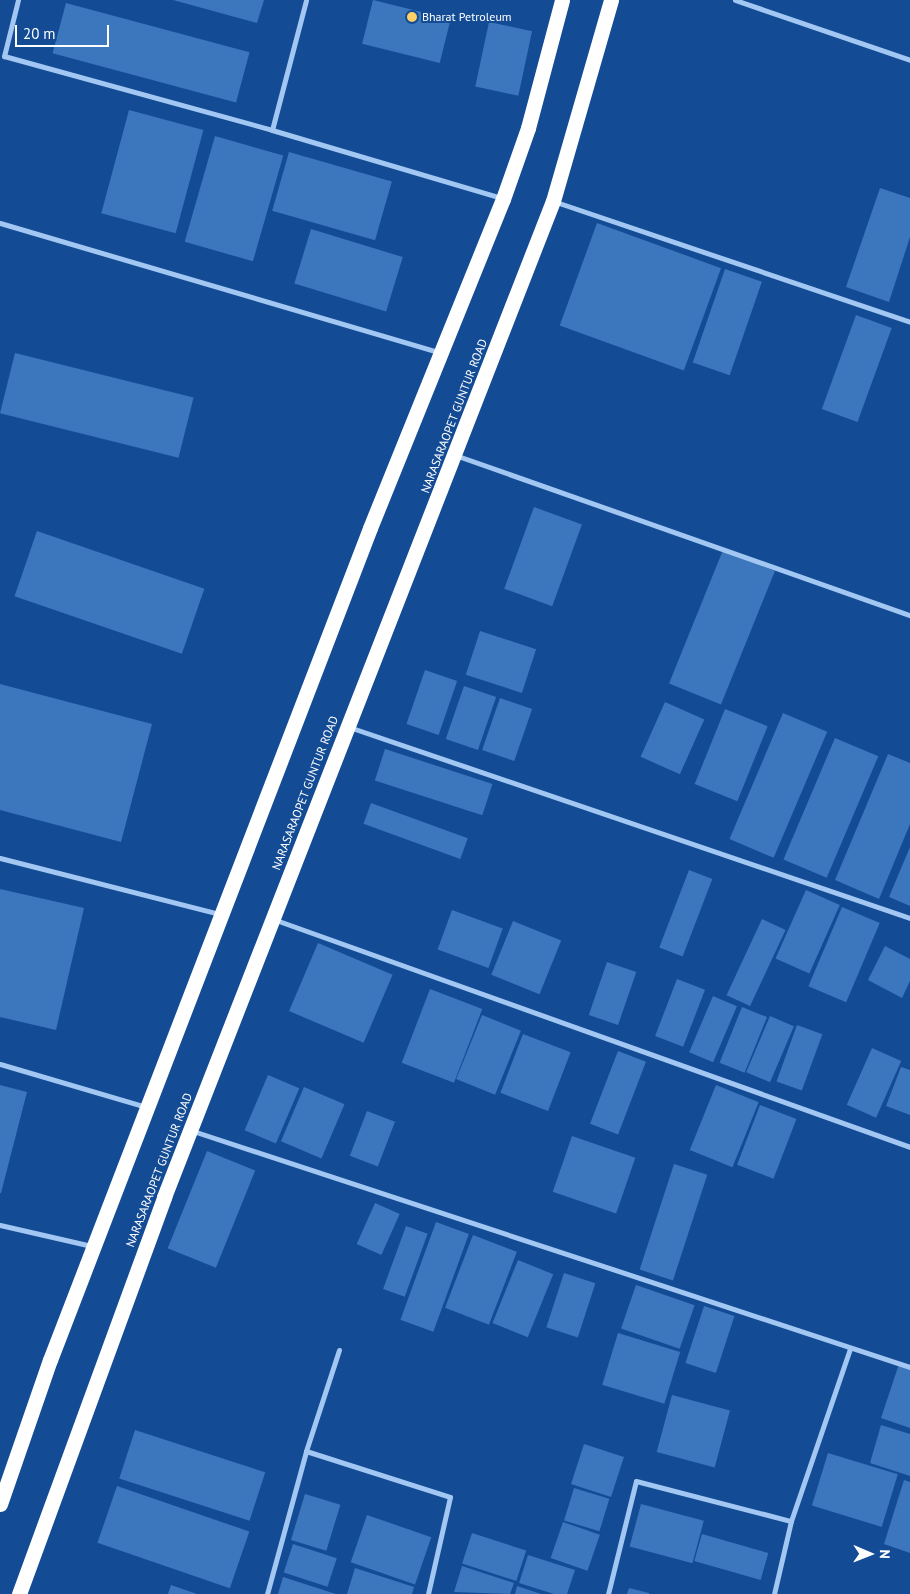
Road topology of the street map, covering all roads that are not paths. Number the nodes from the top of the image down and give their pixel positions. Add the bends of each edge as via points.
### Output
1 (18, 0) edge
2 (306, 0) edge
3 (562, 0) edge
4 (611, 0) edge
5 (735, 0) edge
6 (910, 60) edge
7 (272, 130) junction
8 (503, 199) junction
9 (553, 201) junction
10 (0, 223) edge
11 (910, 322) edge
12 (440, 352) junction
13 (455, 455) junction
14 (910, 615) edge
15 (346, 726) junction
16 (0, 858) edge
17 (221, 914) junction
18 (910, 918) edge
19 (272, 919) junction
20 (0, 1064) edge
21 (147, 1107) junction
22 (190, 1130) junction
23 (910, 1147) edge
24 (0, 1225) edge
25 (94, 1247) junction
26 (850, 1349) junction
27 (339, 1350) dead end
28 (910, 1368) edge
29 (306, 1450) junction
30 (0, 1504) edge
31 (791, 1521) junction
32 (19, 1594) edge
33 (267, 1594) edge
34 (428, 1594) edge
35 (608, 1594) edge
36 (774, 1594) edge

1 - 7 street via 4,56
2 - 7 street
3 - 8 highway via 528,128
4 - 9 highway, NARASARAOPET GUNTUR ROAD
5 - 6 street
7 - 8 street
8 - 12 highway
9 - 11 street
9 - 13 highway, NARASARAOPET GUNTUR ROAD
10 - 12 street
12 - 17 highway
13 - 14 street
13 - 15 highway, NARASARAOPET GUNTUR ROAD
15 - 18 street
15 - 19 highway, NARASARAOPET GUNTUR ROAD
16 - 17 street
17 - 21 highway
19 - 22 highway, NARASARAOPET GUNTUR ROAD
19 - 23 street
20 - 21 street
21 - 25 highway
22 - 26 street
22 - 32 highway, NARASARAOPET GUNTUR ROAD
24 - 25 street
25 - 30 highway
26 - 28 street
26 - 31 street
27 - 29 street
29 - 33 street
29 - 34 street via 450,1497
31 - 35 street via 636,1481
31 - 36 street

